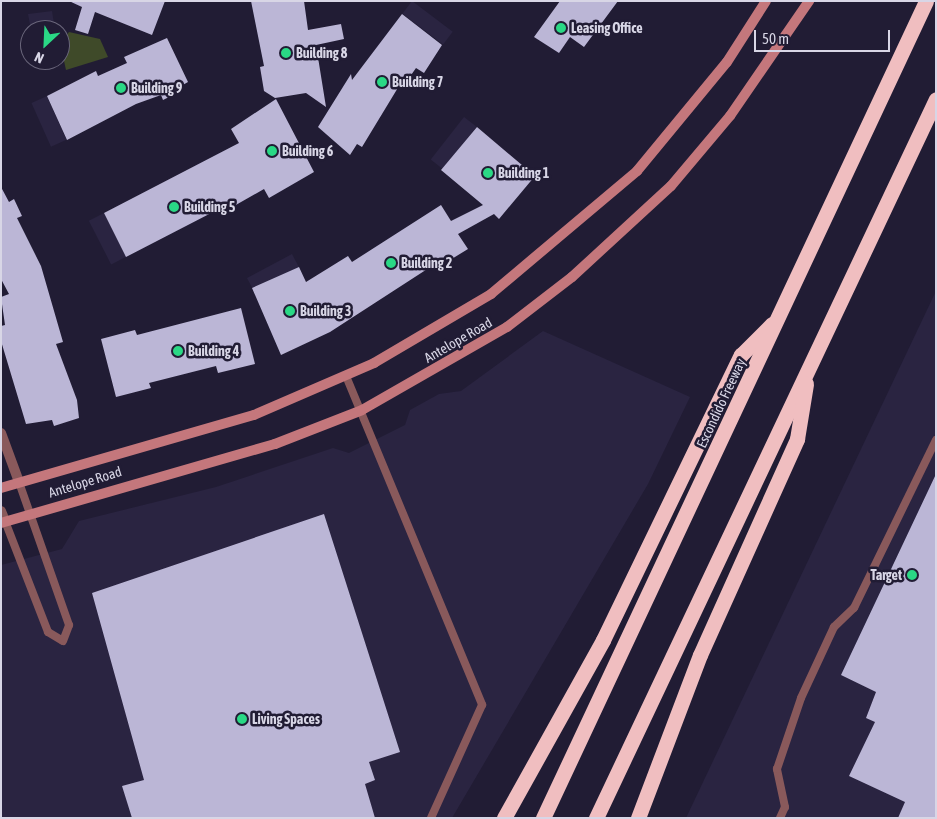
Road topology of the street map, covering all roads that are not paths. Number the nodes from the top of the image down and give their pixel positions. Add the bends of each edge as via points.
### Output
1 (766, 1) edge
2 (809, 1) edge
3 (926, 1) edge
4 (936, 99) edge
5 (779, 317) junction
6 (808, 367) junction
7 (346, 376) junction
8 (362, 410) junction
9 (1, 433) edge
10 (936, 440) edge
11 (20, 482) junction
12 (1, 488) edge
13 (1, 511) edge
14 (32, 513) junction
15 (3, 522) edge
16 (431, 818) edge
17 (504, 818) edge
18 (543, 818) edge
19 (596, 818) edge
20 (638, 818) edge
21 (780, 818) edge

1 - 7 main road, Antelope Road via 681,122 601,206 491,294
2 - 8 main road, Antelope Road via 730,116 632,224 507,327
3 - 5 highway, Escondido Freeway
4 - 6 highway
5 - 17 highway via 741,355 603,640
5 - 18 highway, Escondido Freeway
6 - 19 highway
6 - 20 highway via 797,439 700,655
7 - 8 lane
7 - 11 main road, Antelope Road via 209,430
8 - 14 main road, Antelope Road via 275,444
8 - 16 lane via 482,705
9 - 11 street
10 - 21 lane via 854,608 834,627 801,698 777,769 785,807
11 - 12 main road, Antelope Road
11 - 14 lane
13 - 15 street
14 - 15 main road, Antelope Road
14 - 15 lane via 69,625 63,641 48,632

